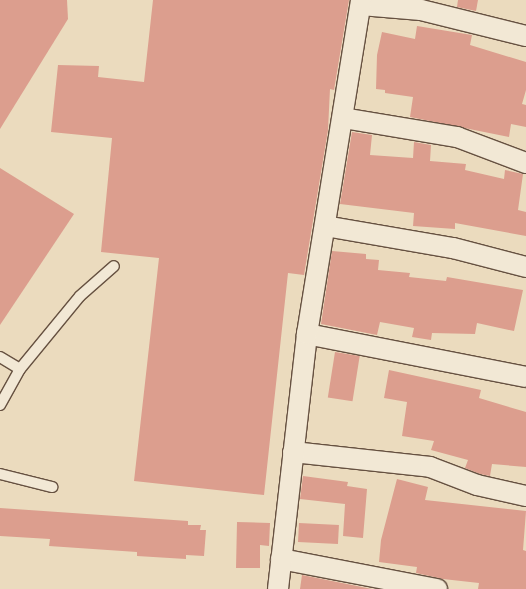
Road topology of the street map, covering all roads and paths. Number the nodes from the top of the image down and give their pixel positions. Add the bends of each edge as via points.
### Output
1 (361, 2) edge
2 (526, 36) edge
3 (343, 118) junction
4 (526, 163) edge
5 (325, 226) junction
6 (114, 266) dead end
7 (526, 267) edge
8 (306, 334) junction
9 (0, 357) edge
10 (20, 369) junction
11 (526, 377) edge
12 (1, 399) edge
13 (293, 452) junction
14 (0, 474) edge
15 (52, 487) dead end
16 (526, 496) edge
17 (281, 559) junction
18 (278, 589) edge
19 (437, 589) edge

1 - 2 street via 421,10
1 - 3 street
3 - 4 street via 457,137
3 - 5 street
5 - 7 street via 454,248
5 - 8 street
6 - 10 lane via 80,296
8 - 11 street
8 - 13 street
9 - 10 lane
10 - 12 lane
13 - 16 street via 430,467 477,485
13 - 17 street
14 - 15 lane
17 - 18 street
17 - 19 street

